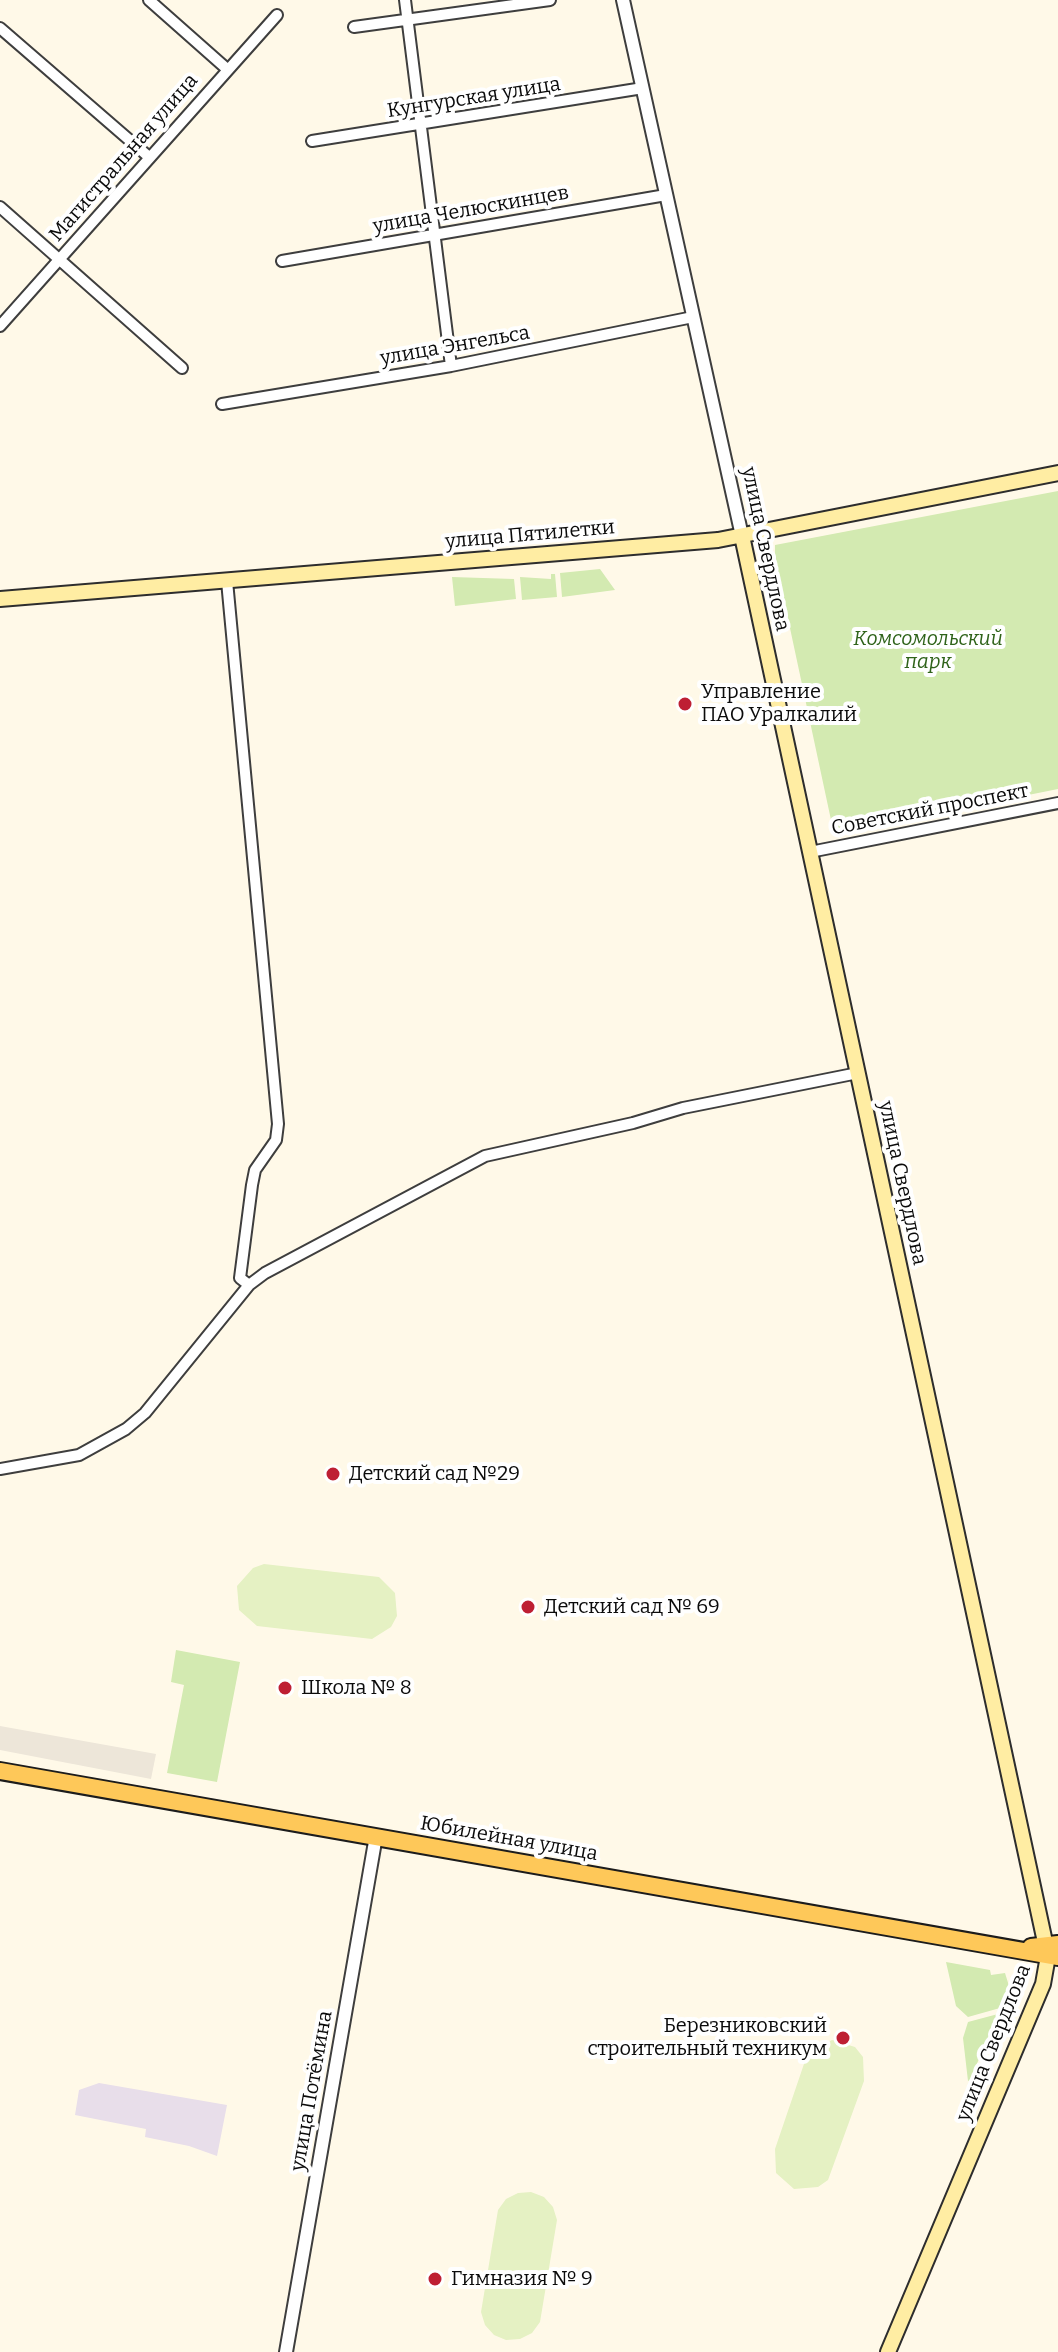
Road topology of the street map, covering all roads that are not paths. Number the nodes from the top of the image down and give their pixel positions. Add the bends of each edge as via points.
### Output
1 (149, 0) edge
2 (405, 0) edge
3 (550, 0) edge
4 (623, 0) edge
5 (277, 15) dead end
6 (408, 21) junction
7 (354, 27) dead end
8 (0, 28) edge
9 (227, 69) junction
10 (643, 88) junction
11 (422, 126) junction
12 (312, 141) dead end
13 (149, 157) junction
14 (666, 195) junction
15 (0, 207) edge
16 (437, 234) junction
17 (60, 258) junction
18 (282, 261) dead end
19 (693, 317) junction
20 (0, 326) edge
21 (451, 366) junction
22 (182, 368) dead end
23 (222, 404) dead end
24 (1058, 473) edge
25 (742, 536) junction
26 (227, 581) junction
27 (0, 599) edge
28 (1058, 803) edge
29 (810, 852) junction
30 (858, 1073) junction
31 (249, 1285) junction
32 (0, 1469) edge
33 (0, 1771) edge
34 (376, 1836) junction
35 (1053, 1950) edge
36 (286, 2352) edge
37 (888, 2352) edge

1 - 9 street
2 - 6 street
3 - 6 street
4 - 10 street, улица Свердлова
5 - 9 street, Магистральная улица
6 - 7 street
6 - 11 street
8 - 13 street
9 - 13 street, Магистральная улица
10 - 11 street, Кунгурская улица
10 - 14 street, улица Свердлова
11 - 12 street, Кунгурская улица
11 - 16 street
13 - 17 street, Магистральная улица
14 - 16 street, улица Челюскинцев
14 - 19 street, улица Свердлова
15 - 17 street
16 - 18 street, улица Челюскинцев
16 - 21 street
17 - 20 street, Магистральная улица
17 - 22 street
19 - 21 street, улица Энгельса
19 - 25 street, улица Свердлова
21 - 23 street, улица Энгельса
24 - 25 main road, улица Пятилетки
25 - 26 main road, улица Пятилетки
25 - 29 main road, улица Свердлова
26 - 27 main road, улица Пятилетки
26 - 31 street via 278,1124 276,1140 255,1170 252,1185 240,1278
28 - 29 street, Советский проспект
29 - 30 main road, улица Свердлова
30 - 31 street via 485,1156 337,1232
30 - 35 main road, улица Свердлова
31 - 32 street via 197,1353 126,1429 79,1455
33 - 34 main road, Юбилейная улица
34 - 35 main road, Юбилейная улица via 1010,1950
34 - 36 street, улица Потёмина
35 - 37 main road, улица Свердлова

